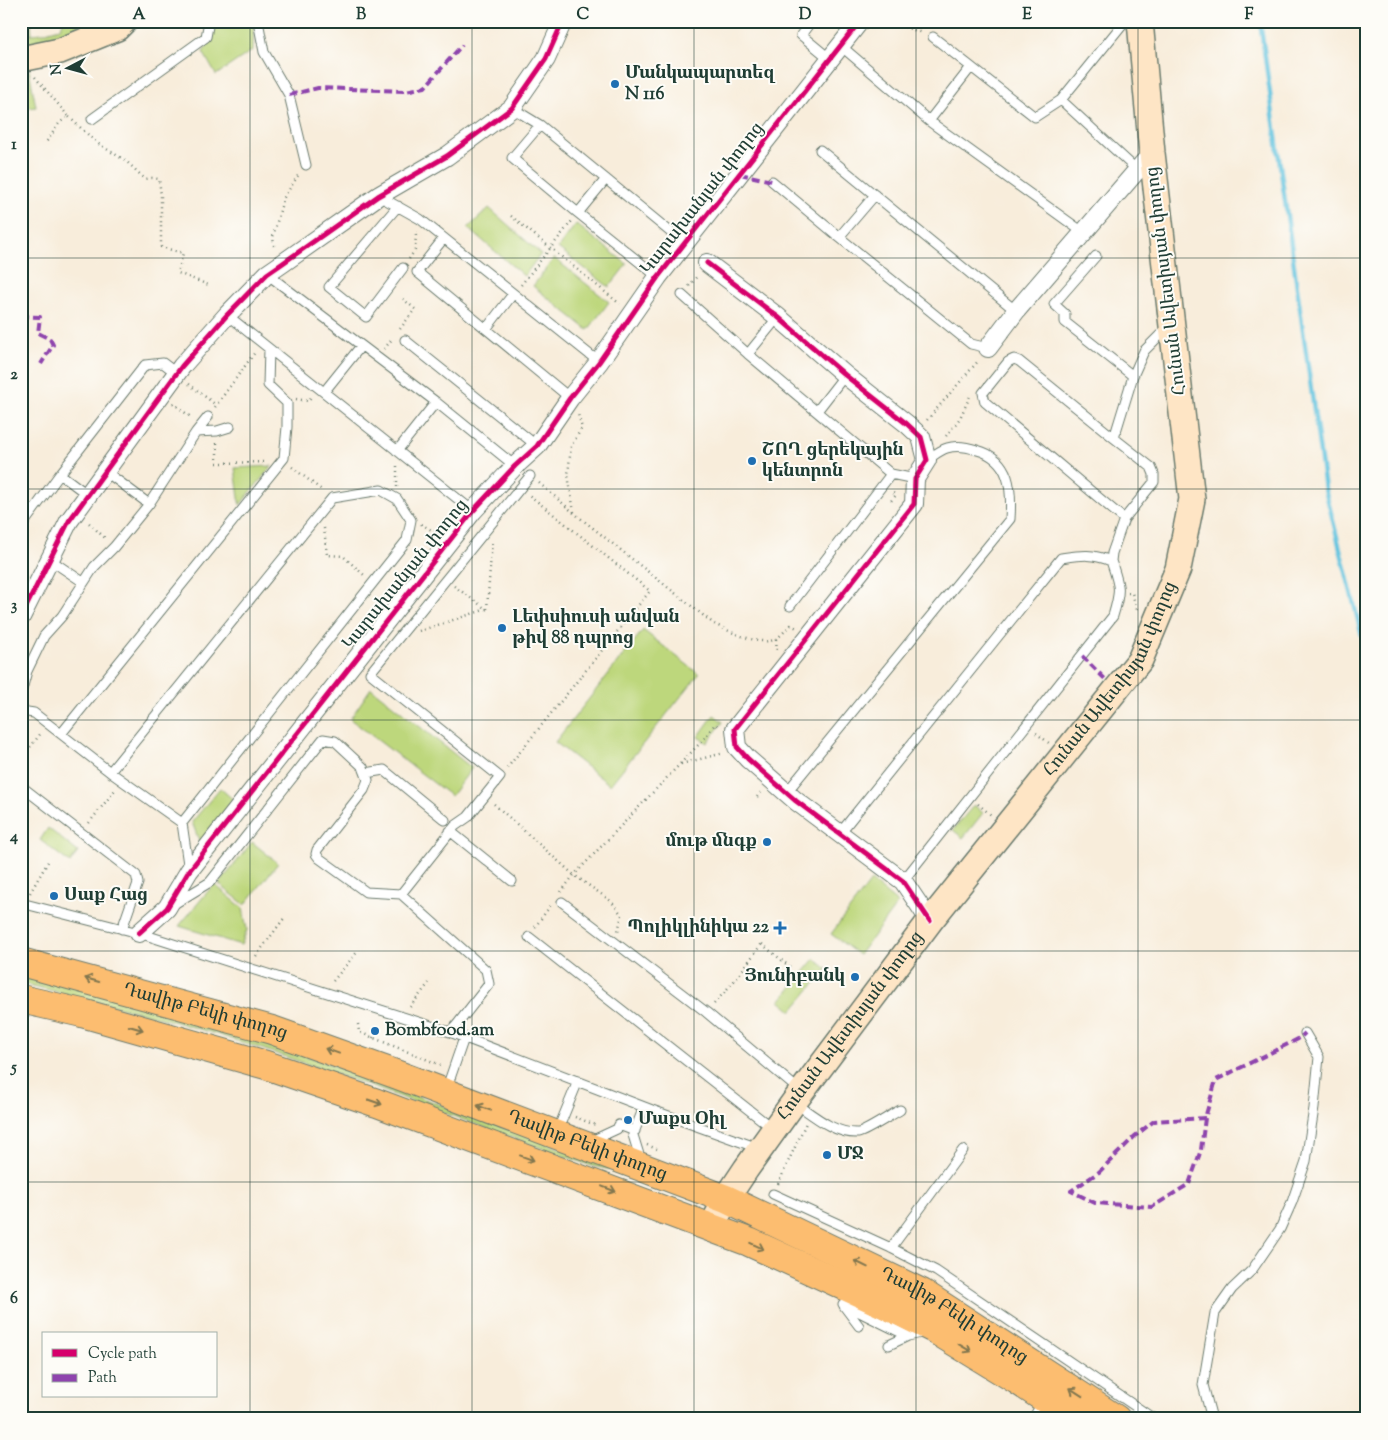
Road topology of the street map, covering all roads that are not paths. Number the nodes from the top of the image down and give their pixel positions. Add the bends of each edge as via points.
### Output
1 (124, 21) edge
2 (209, 21) edge
3 (258, 21) edge
4 (563, 21) edge
5 (805, 21) edge
6 (860, 21) edge
7 (1125, 21) edge
8 (1140, 21) edge
9 (933, 37) road end
10 (836, 52) junction
11 (26, 58) edge
12 (971, 67) junction
13 (1061, 100) junction
14 (512, 108) junction
15 (92, 119) dead end
16 (928, 120) junction
17 (540, 124) junction
18 (820, 150) dead end
19 (1144, 162) junction
20 (306, 165) road end
21 (606, 178) junction
22 (772, 181) dead end
23 (875, 195) junction
24 (378, 196) junction
25 (398, 206) junction
26 (576, 216) junction
27 (1084, 233) junction
28 (840, 237) junction
29 (444, 238) junction
30 (685, 244) junction
31 (1096, 256) dead end
32 (707, 263) road end
33 (403, 268) road end
34 (267, 274) junction
35 (658, 277) junction
36 (514, 294) junction
37 (682, 295) road end
38 (1016, 311) junction
39 (227, 315) junction
40 (778, 317) junction
41 (1173, 323) junction
42 (486, 329) junction
43 (405, 340) dead end
44 (265, 346) junction
45 (361, 346) junction
46 (748, 354) junction
47 (983, 354) joint
48 (599, 362) junction
49 (176, 373) junction
50 (845, 376) junction
51 (1133, 376) junction
52 (324, 392) junction
53 (570, 398) junction
54 (436, 402) junction
55 (817, 411) junction
56 (208, 417) road end
57 (230, 427) dead end
58 (198, 429) junction
59 (1114, 438) junction
60 (537, 446) junction
61 (397, 451) junction
62 (927, 460) junction
63 (515, 466) junction
64 (105, 471) junction
65 (60, 474) junction
66 (891, 474) junction
67 (530, 476) road end
68 (915, 479) junction
69 (88, 495) junction
70 (149, 504) junction
71 (473, 511) junction
72 (1124, 519) junction
73 (21, 528) edge
74 (49, 559) junction
75 (1110, 561) junction
76 (83, 582) junction
77 (790, 606) dead end
78 (21, 617) edge
79 (21, 693) edge
80 (21, 710) edge
81 (60, 734) junction
82 (110, 772) junction
83 (366, 773) junction
84 (21, 786) edge
85 (786, 793) junction
86 (445, 820) dead end
87 (182, 823) junction
88 (450, 831) junction
89 (840, 832) junction
90 (189, 871) junction
91 (512, 881) dead end
92 (903, 881) junction
93 (401, 894) junction
94 (559, 899) road end
95 (21, 903) edge
96 (167, 908) junction
97 (930, 921) junction
98 (122, 929) junction
99 (140, 933) junction
100 (529, 937) road end
101 (21, 962) edge
102 (21, 998) edge
103 (450, 1032) junction
104 (1305, 1033) dead end
105 (464, 1038) junction
106 (449, 1081) junction
107 (578, 1081) junction
108 (803, 1103) junction
109 (644, 1107) junction
110 (900, 1110) dead end
111 (635, 1131) junction
112 (556, 1135) junction
113 (767, 1139) junction
114 (582, 1145) junction
115 (963, 1150) dead end
116 (643, 1168) junction
117 (773, 1194) road end
118 (726, 1199) junction
119 (711, 1228) junction
120 (891, 1248) junction
121 (843, 1295) junction
122 (859, 1326) dead end
123 (934, 1330) junction
124 (908, 1336) junction
125 (889, 1345) dead end
126 (1097, 1380) junction
127 (1039, 1408) edge
128 (1112, 1416) edge
129 (1075, 1419) edge
130 (1154, 1419) edge
131 (1212, 1419) edge

1 - 11 main road via 117,28 60,51
2 - 15 lane via 206,37
3 - 20 lane via 264,52 289,95
4 - 14 street via 546,59
5 - 10 lane via 808,24 800,35
6 - 10 street, Կարախանյան փողոց
7 - 13 lane
8 - 19 main road, Հունան Ավետիսյան փողոց
9 - 12 lane
10 - 16 lane
10 - 30 street, Կարախանյան փողոց
12 - 13 lane via 1036,117
12 - 16 lane
13 - 19 lane
14 - 17 lane
14 - 24 street via 448,156
16 - 27 lane
17 - 21 lane
17 - 26 lane via 512,158
18 - 23 lane
19 - 27 street
19 - 41 main road, Հունան Ավետիսյան փողոց
21 - 26 lane
21 - 30 lane
22 - 28 lane
23 - 28 lane
23 - 38 lane
24 - 25 lane
24 - 34 street
25 - 29 lane
25 - 33 lane via 329,287 366,317
26 - 35 lane
27 - 38 street
28 - 47 lane
29 - 36 lane
29 - 42 lane via 417,272
30 - 35 street, Կարախանյան փողոց
31 - 51 lane via 1054,304 1065,314 1066,322
32 - 40 street
34 - 39 street
34 - 45 lane
35 - 48 street, Կարախանյան փողոց
36 - 42 lane
36 - 48 lane
37 - 46 lane
38 - 47 street
39 - 44 lane
39 - 49 street
40 - 46 lane
40 - 50 street
41 - 51 lane via 1144,351
41 - 97 main road, Հունան Ավետիսյան փողոց via 1192,499 1178,569 1140,660
42 - 53 lane
43 - 60 lane
44 - 52 lane
44 - 81 lane via 268,385 287,403 284,458
45 - 52 lane
45 - 54 lane
46 - 55 lane
48 - 53 street, Կարախանյան փողոց
49 - 64 street
49 - 65 lane via 163,363 145,365
50 - 55 lane
50 - 62 street via 921,436
51 - 59 lane
52 - 61 lane
53 - 60 street, Կարախանյան փողոց
54 - 61 lane
54 - 63 lane
55 - 66 lane
56 - 58 lane
57 - 58 lane via 217,431
58 - 70 lane
59 - 72 lane via 1152,468 1154,474 1154,482
59 - 72 lane via 1014,359 983,393 985,402
60 - 63 street, Կարախանյան փողոց
61 - 71 lane
62 - 68 street
62 - 85 lane via 947,448 968,447 987,452 998,460 1007,476 1012,493 1010,519
63 - 71 street, Կարախանյան փողոց
64 - 69 street
64 - 70 lane
65 - 69 lane
65 - 73 lane
66 - 68 lane
66 - 77 lane
67 - 88 lane via 370,673 500,777 468,817
68 - 85 street via 914,504 735,729 737,748
69 - 74 street via 69,521
70 - 76 lane
71 - 90 street, Կարախանյան փողոց
72 - 75 lane
74 - 76 lane
74 - 78 street
75 - 89 lane via 1098,556 1061,558
75 - 92 lane via 1120,595 1113,616
76 - 79 lane via 62,616 44,636 27,671
80 - 81 lane via 34,713
81 - 82 lane
82 - 87 lane
82 - 87 lane via 332,498 381,490 397,499 410,520 407,540
83 - 86 lane via 384,770
83 - 93 lane via 368,780 364,790 316,854 366,892
83 - 96 lane via 335,741 324,739 210,882
84 - 98 lane via 136,875 138,883
85 - 89 street
87 - 90 lane
88 - 91 lane
88 - 93 lane
89 - 92 street
90 - 96 street, Կարախանյան փողոց
92 - 97 street
93 - 103 lane via 486,970 489,984
94 - 108 lane via 706,1012
95 - 98 lane
96 - 99 street, Կարախանյան փողոց
97 - 108 main road, Հունան Ավետիսյան փողոց
98 - 99 lane
99 - 103 lane
100 - 113 lane
106 -> 101 main road, Դավիթ Բեկի փողոց
102 -> 119 main road, Դավիթ Բեկի փողոց via 266,1065 387,1106
103 - 105 lane
104 - 131 lane via 1318,1057 1306,1161 1280,1229 1252,1270 1232,1289 1215,1313 1203,1385
105 - 106 lane
105 - 107 lane
112 -> 106 main road, Դավիթ Բեկի փողոց
107 - 109 lane
107 - 112 lane
108 - 110 lane via 827,1125 859,1133
108 - 113 main road, Հունան Ավետիսյան փողոց
109 - 111 lane
109 - 113 lane
111 - 114 lane via 620,1125
111 - 116 lane via 633,1135
112 - 114 main road, Դավիթ Բեկի փողոց
113 - 118 main road, Հունան Ավետիսյան փողոց
114 - 116 main road, Դավիթ Բեկի փողոց
115 - 120 lane
116 - 118 main road, Դավիթ Բեկի փողոց
117 - 120 lane
118 - 119 main road, Հունան Ավետիսյան փողոց
128 -> 118 main road, Դավիթ Բեկի փողոց via 922,1293
119 -> 121 main road, Դավիթ Բեկի փողոց via 749,1242
120 - 126 lane via 936,1272
121 - 122 lane
121 - 123 main road, Դավիթ Բեկի փողոց via 884,1304
121 - 124 lane
123 - 124 lane
123 -> 127 main road, Դավիթ Բեկի փողոց via 1017,1380
124 - 125 lane
126 - 128 lane
126 - 130 lane
127 - 129 main road, Դավիթ Բեկի փողոց

